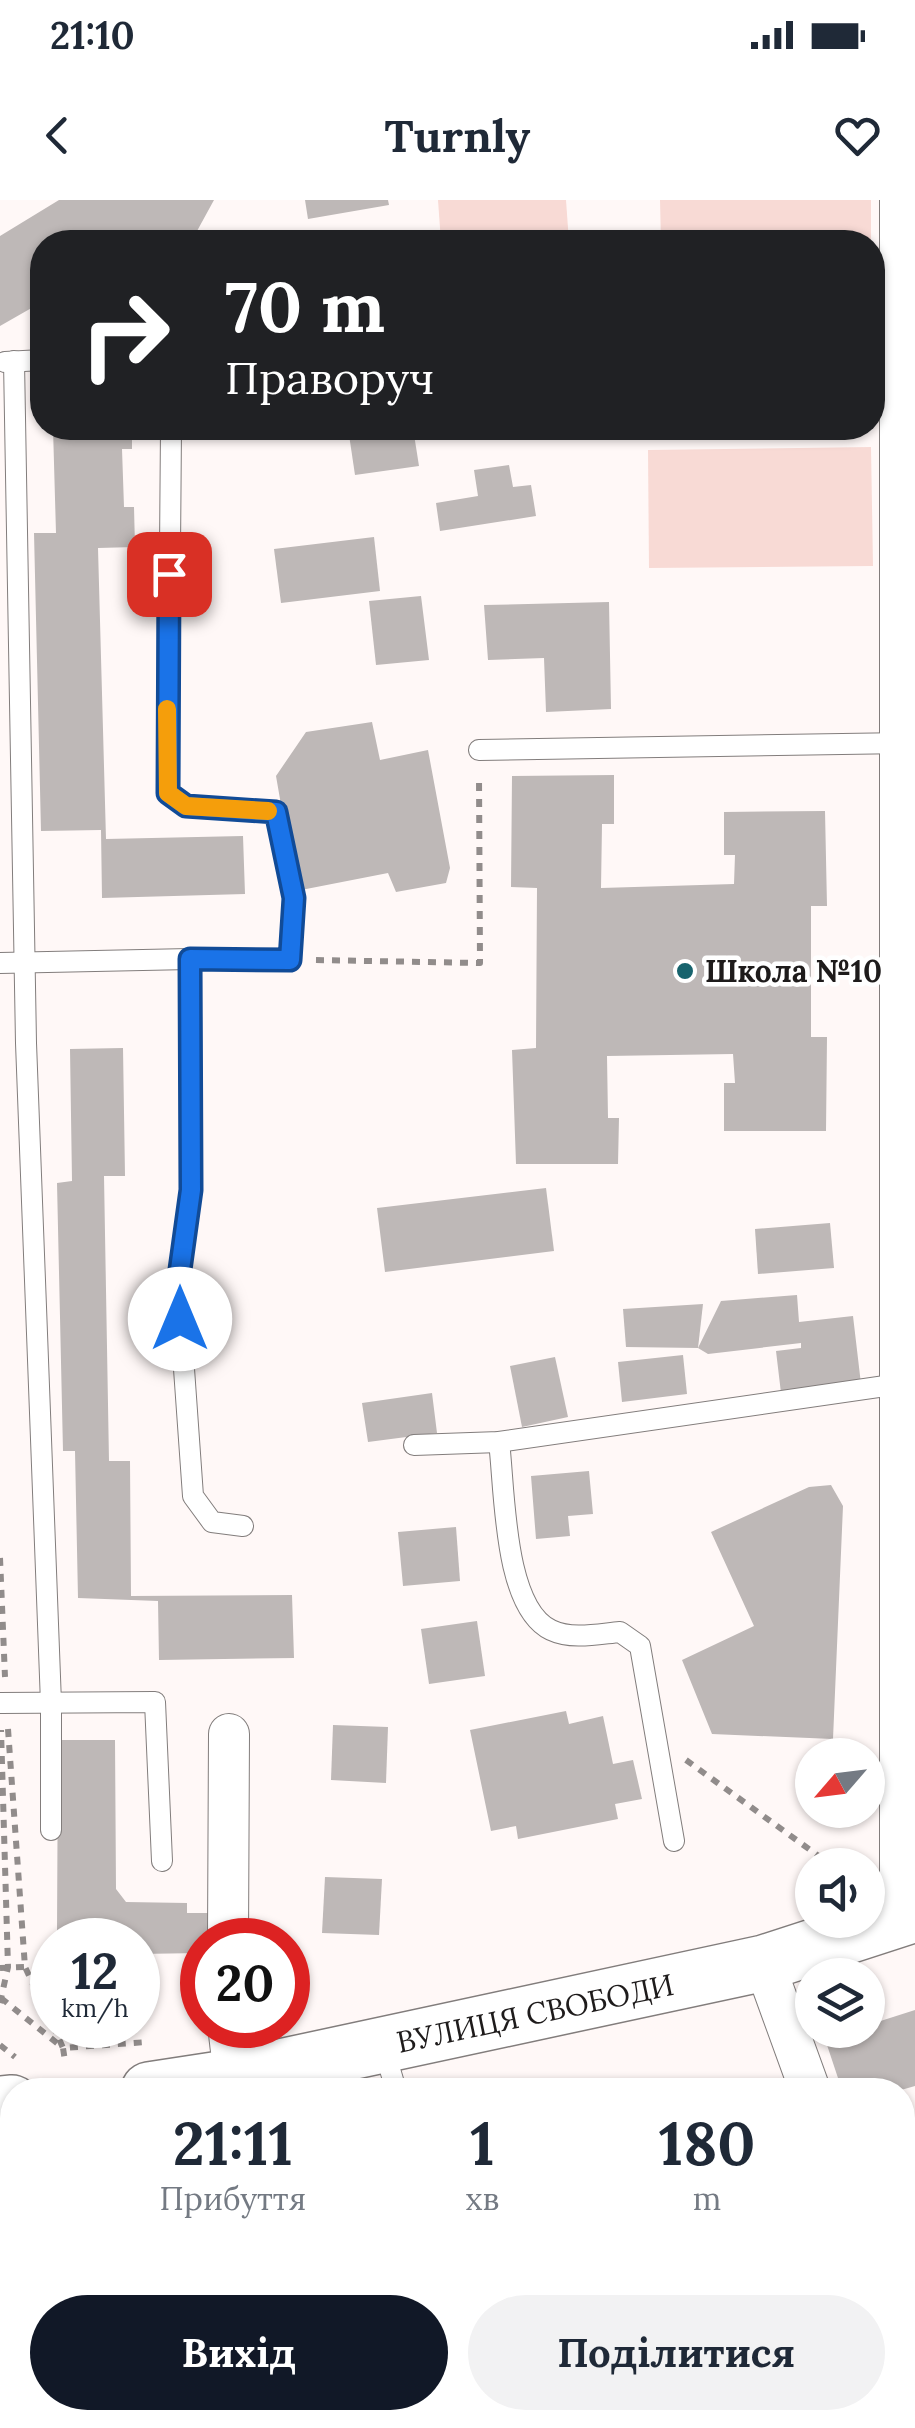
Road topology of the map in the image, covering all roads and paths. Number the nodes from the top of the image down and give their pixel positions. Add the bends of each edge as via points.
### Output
1 (900, 200) edge
2 (907, 271) edge
3 (7, 362) edge
4 (171, 440) edge
5 (908, 743) edge
6 (479, 750) joint
7 (190, 959) junction
8 (322, 960) dead end
9 (0, 963) edge
10 (25, 963) junction
11 (907, 1293) edge
12 (900, 1384) junction
13 (500, 1442) junction
14 (414, 1445) dead end
15 (243, 1526) dead end
16 (0, 1558) edge
17 (51, 1703) junction
18 (2, 1706) edge
19 (229, 1734) dead end
20 (656, 1738) junction
21 (50, 1830) dead end
22 (674, 1841) dead end
23 (808, 1848) edge
24 (162, 1861) dead end
25 (907, 1916) edge
26 (228, 1918) edge
27 (764, 1963) junction
28 (25, 1967) junction
29 (4, 1968) edge
30 (30, 1978) edge
31 (1, 2000) edge
32 (231, 2051) edge
33 (65, 2061) dead end
34 (390, 2068) edge
35 (180, 2078) edge
36 (806, 2078) edge

1 - 2 street
2 - 5 street
3 - 10 lane
4 - 7 lane via 168,793 186,806 276,812 294,898 290,960
5 - 6 lane
5 - 11 street
6 - 8 path via 480,963
7 - 10 lane
7 - 15 lane via 191,1190 178,1284 193,1496 212,1522
9 - 10 lane
10 - 17 lane
11 - 12 street
12 - 13 lane
12 - 25 street
13 - 14 lane
13 - 20 lane via 512,1562 527,1610 551,1630 580,1636 620,1632 640,1646
16 - 18 path
17 - 18 lane
17 - 21 lane
17 - 24 lane via 155,1702
18 - 28 path
18 - 29 path
19 - 26 street
20 - 22 lane
20 - 23 path
25 - 27 main road, ВУЛИЦЯ СВОБОДИ
27 - 34 main road, ВУЛИЦЯ СВОБОДИ
27 - 36 street
28 - 29 path
28 - 30 path
29 - 31 path
31 - 33 path via 64,2048
32 - 34 main road, ВУЛИЦЯ СВОБОДИ
32 - 35 main road, ВУЛИЦЯ СВОБОДИ

